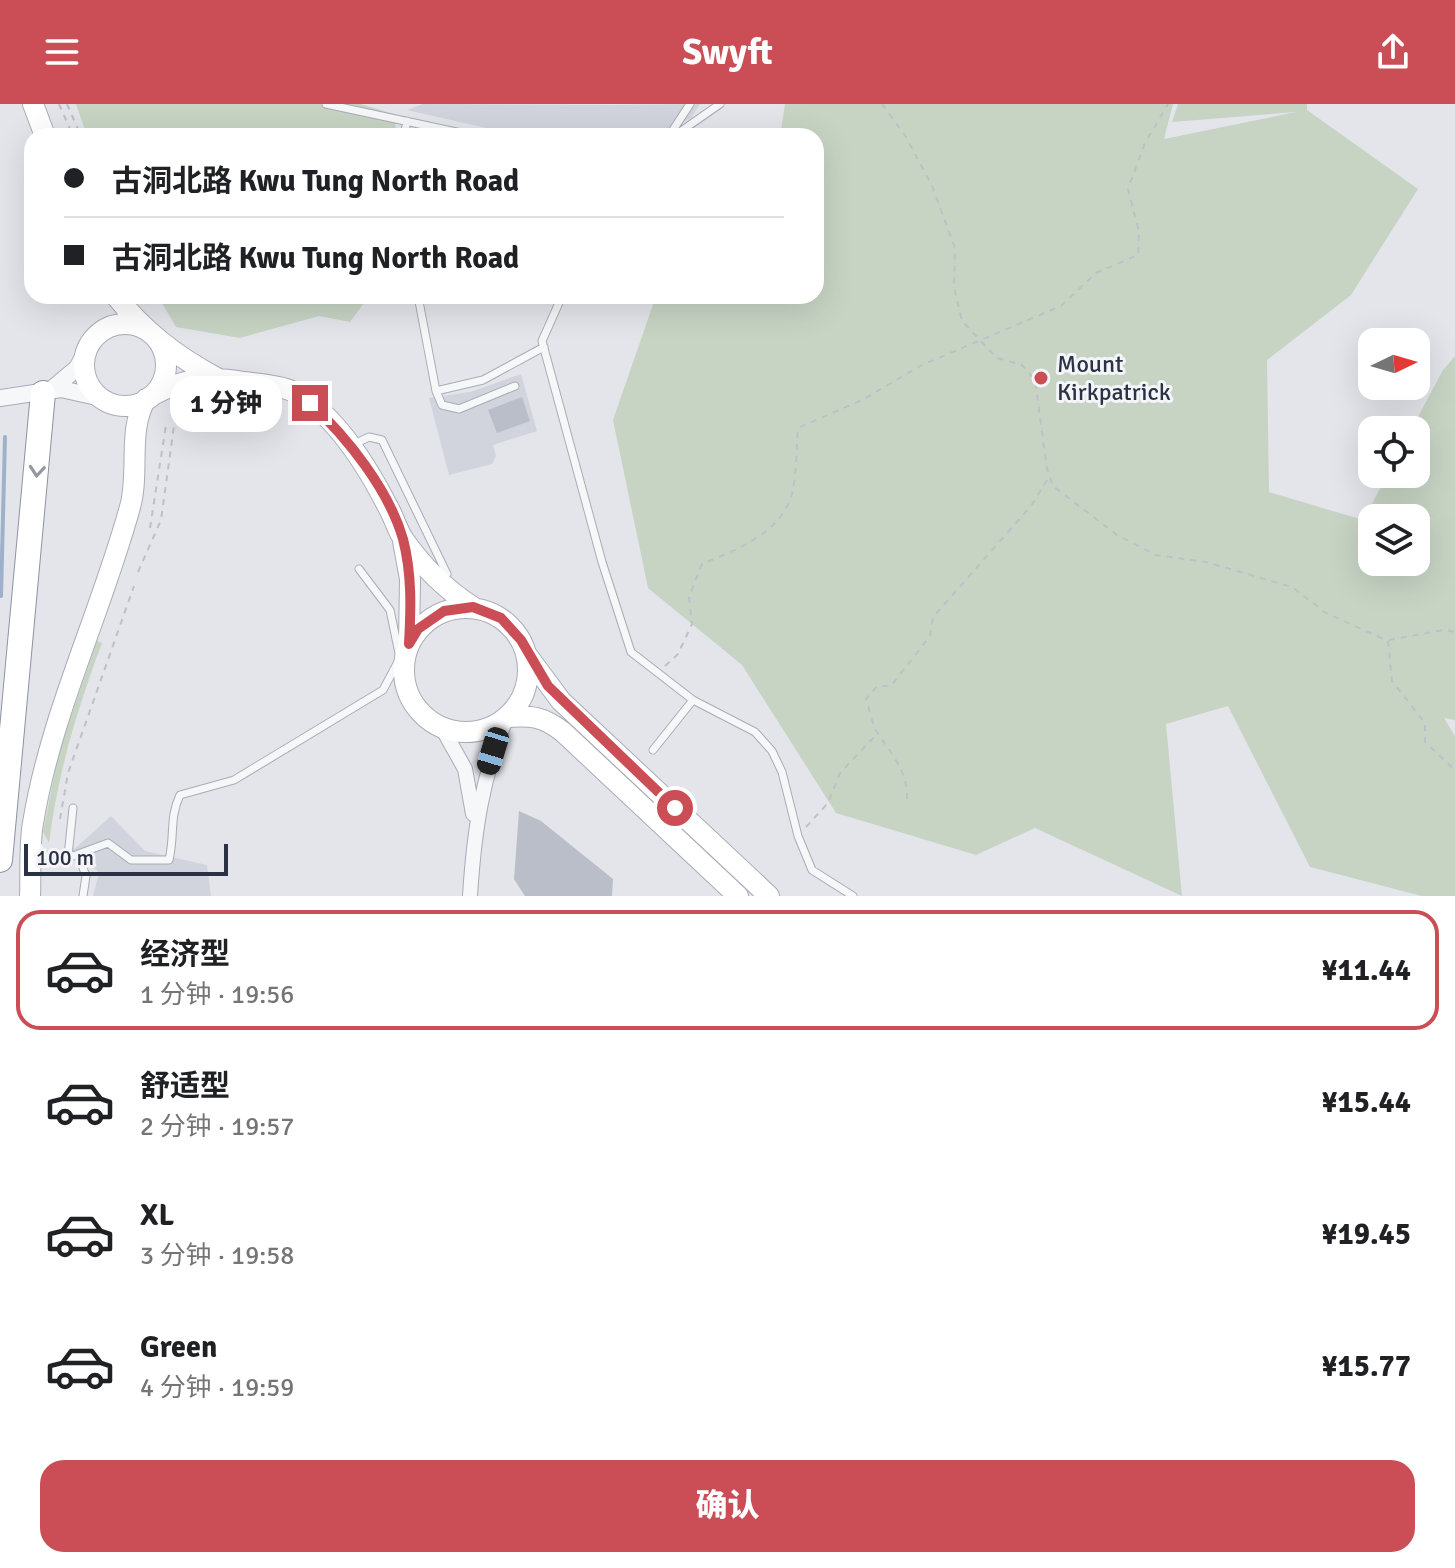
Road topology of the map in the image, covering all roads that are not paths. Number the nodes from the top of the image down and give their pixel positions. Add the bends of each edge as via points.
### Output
1 (33, 104) edge
2 (326, 104) edge
3 (690, 104) edge
4 (720, 104) edge
5 (407, 121) junction
6 (42, 128) edge
7 (407, 128) edge
8 (439, 128) edge
9 (676, 128) edge
10 (683, 128) edge
11 (107, 304) edge
12 (123, 304) edge
13 (420, 304) edge
14 (558, 304) edge
15 (143, 328) junction
16 (93, 342) junction
17 (544, 347) junction
18 (217, 378) junction
19 (515, 386) dead end
20 (505, 390) junction
21 (436, 391) junction
22 (43, 393) junction
23 (3, 398) edge
24 (149, 398) junction
25 (107, 401) junction
26 (509, 402) dead end
27 (349, 447) junction
28 (135, 448) junction
29 (402, 537) junction
30 (359, 569) dead end
31 (447, 574) dead end
32 (473, 607) junction
33 (409, 644) junction
34 (527, 655) junction
35 (693, 700) junction
36 (507, 717) junction
37 (442, 728) junction
38 (653, 750) dead end
39 (73, 808) dead end
40 (474, 830) junction
41 (78, 854) junction
42 (31, 855) junction
43 (68, 856) junction
44 (0, 860) edge
45 (30, 896) edge
46 (83, 896) edge
47 (470, 896) edge
48 (738, 896) edge
49 (769, 896) edge
50 (853, 896) edge

1 - 6 main road
2 - 5 lane
3 - 9 lane
4 - 10 lane
5 - 7 lane
5 - 8 lane
11 - 16 main road via 106,321
12 - 15 main road
13 - 21 lane
14 - 17 lane
15 - 16 main road via 117,324
15 - 18 main road
15 - 24 main road via 162,347 165,361 160,386
16 - 22 street via 77,368
16 - 25 main road via 86,377
17 - 21 lane via 483,380
17 - 35 lane via 631,652
18 - 24 main road via 186,380
18 - 27 main road via 289,390 321,412
19 - 20 lane
20 - 21 lane via 459,409 442,405
20 - 26 lane
22 - 23 street
22 - 25 street via 73,390
22 -> 44 highway
24 - 25 main road via 126,406
24 - 28 main road via 137,418
25 - 28 main road via 129,417
27 - 29 main road via 374,481
27 - 31 lane via 369,437 382,440
28 - 42 main road via 131,504 40,788
29 - 32 main road via 438,581
29 - 33 main road via 410,579
30 - 41 lane via 390,610 400,658 383,690 234,780 180,795 171,813 174,838 169,860 131,860 108,843
32 - 33 main road via 430,618
32 - 34 main road via 501,618
33 - 37 main road via 406,688 424,716
34 - 36 main road via 526,688
34 - 49 main road via 561,701
35 - 38 lane
35 - 50 lane via 755,732 772,751 812,870
36 - 37 main road via 475,732
36 - 40 street via 485,777
36 - 48 main road via 532,715 555,726
37 - 40 street via 470,785
39 - 43 lane
40 - 47 street
41 - 43 lane
41 - 46 lane via 86,876
42 - 43 lane
42 - 45 main road

